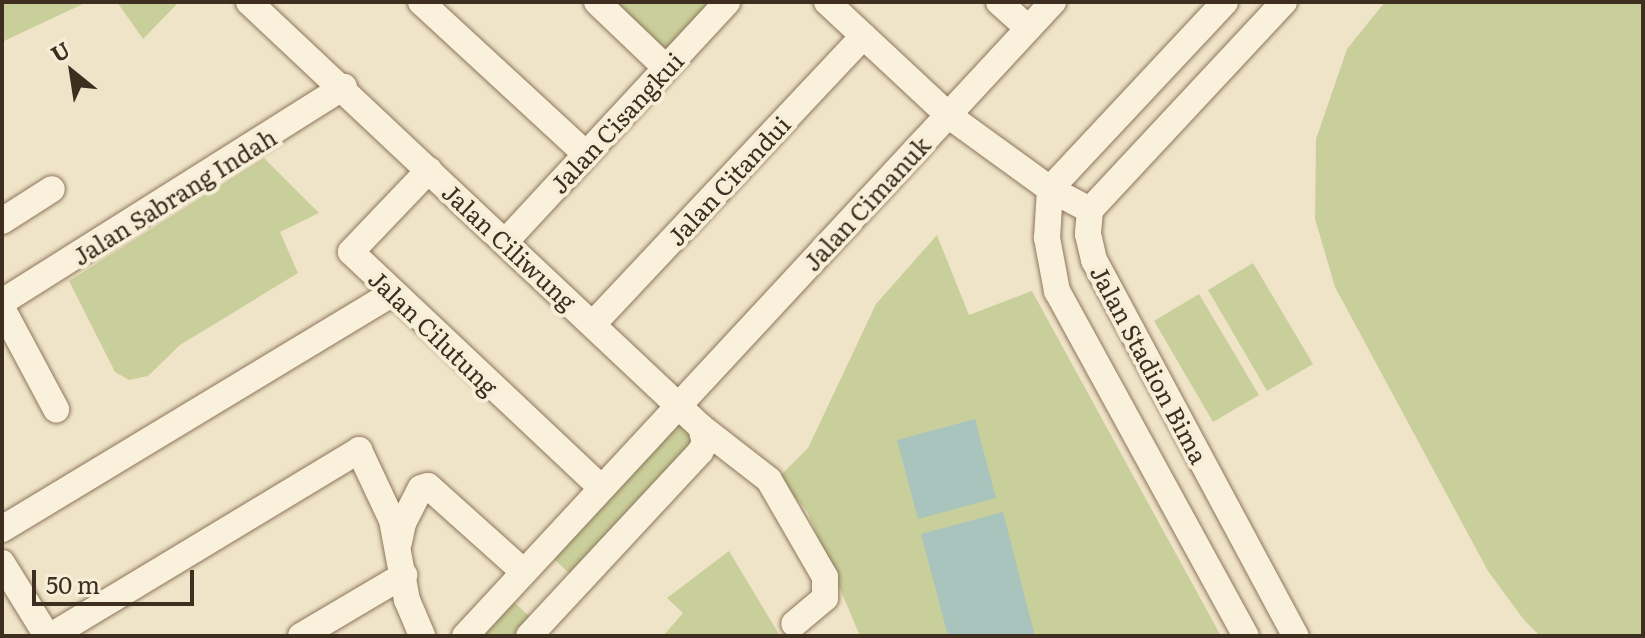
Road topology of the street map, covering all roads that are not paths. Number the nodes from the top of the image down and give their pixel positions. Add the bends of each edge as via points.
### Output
1 (249, 2) edge
2 (421, 2) edge
3 (597, 2) edge
4 (727, 2) edge
5 (827, 2) edge
6 (999, 2) edge
7 (1053, 2) edge
8 (1225, 2) edge
9 (1284, 2) edge
10 (1028, 28) junction
11 (863, 36) junction
12 (666, 68) junction
13 (344, 87) junction
14 (948, 115) junction
15 (586, 154) junction
16 (429, 170) junction
17 (52, 189) dead end
18 (1050, 189) junction
19 (1090, 210) junction
20 (2, 221) edge
21 (505, 242) junction
22 (392, 294) junction
23 (2, 305) edge
24 (593, 324) junction
25 (679, 403) junction
26 (56, 409) dead end
27 (701, 427) junction
28 (601, 488) junction
29 (2, 529) edge
30 (399, 542) junction
31 (2, 563) edge
32 (524, 572) junction
33 (404, 575) junction
34 (794, 624) dead end
35 (49, 636) edge
36 (301, 636) edge
37 (422, 636) edge
38 (465, 636) edge
39 (529, 636) edge
40 (1246, 636) edge
41 (1296, 636) edge

1 - 13 street, Jalan Ciliwung
2 - 15 street
3 - 12 street
4 - 12 street, Jalan Cisangkui
5 - 11 street
6 - 10 street
7 - 10 street, Jalan Cimanuk
8 - 18 street
9 - 19 street
10 - 14 street, Jalan Cimanuk
11 - 14 street
11 - 24 street, Jalan Citandui
12 - 15 street, Jalan Cisangkui
13 - 16 street, Jalan Ciliwung
13 - 23 street, Jalan Sabrang Indah
14 - 18 street
14 - 25 street, Jalan Cimanuk
15 - 21 street, Jalan Cisangkui
16 - 21 street, Jalan Ciliwung
16 - 22 street, Jalan Cilutung via 351,252
17 - 20 street
18 - 19 street
18 - 40 street, Jalan Stadion Bima via 1047,238 1057,291
19 - 41 street, Jalan Stadion Bima via 1094,260
21 - 24 street, Jalan Ciliwung
22 - 28 street, Jalan Cilutung
22 - 29 street
23 - 26 street
24 - 25 street, Jalan Ciliwung
25 - 27 street
25 - 28 street, Jalan Cimanuk
27 - 34 street via 769,480 825,577 825,598
27 - 39 street via 705,443 700,452
28 - 32 street, Jalan Cimanuk
30 - 32 street via 421,488 428,486
30 - 33 street
30 - 35 street via 359,450
31 - 35 street
32 - 38 street, Jalan Cimanuk
33 - 36 street
33 - 37 street

